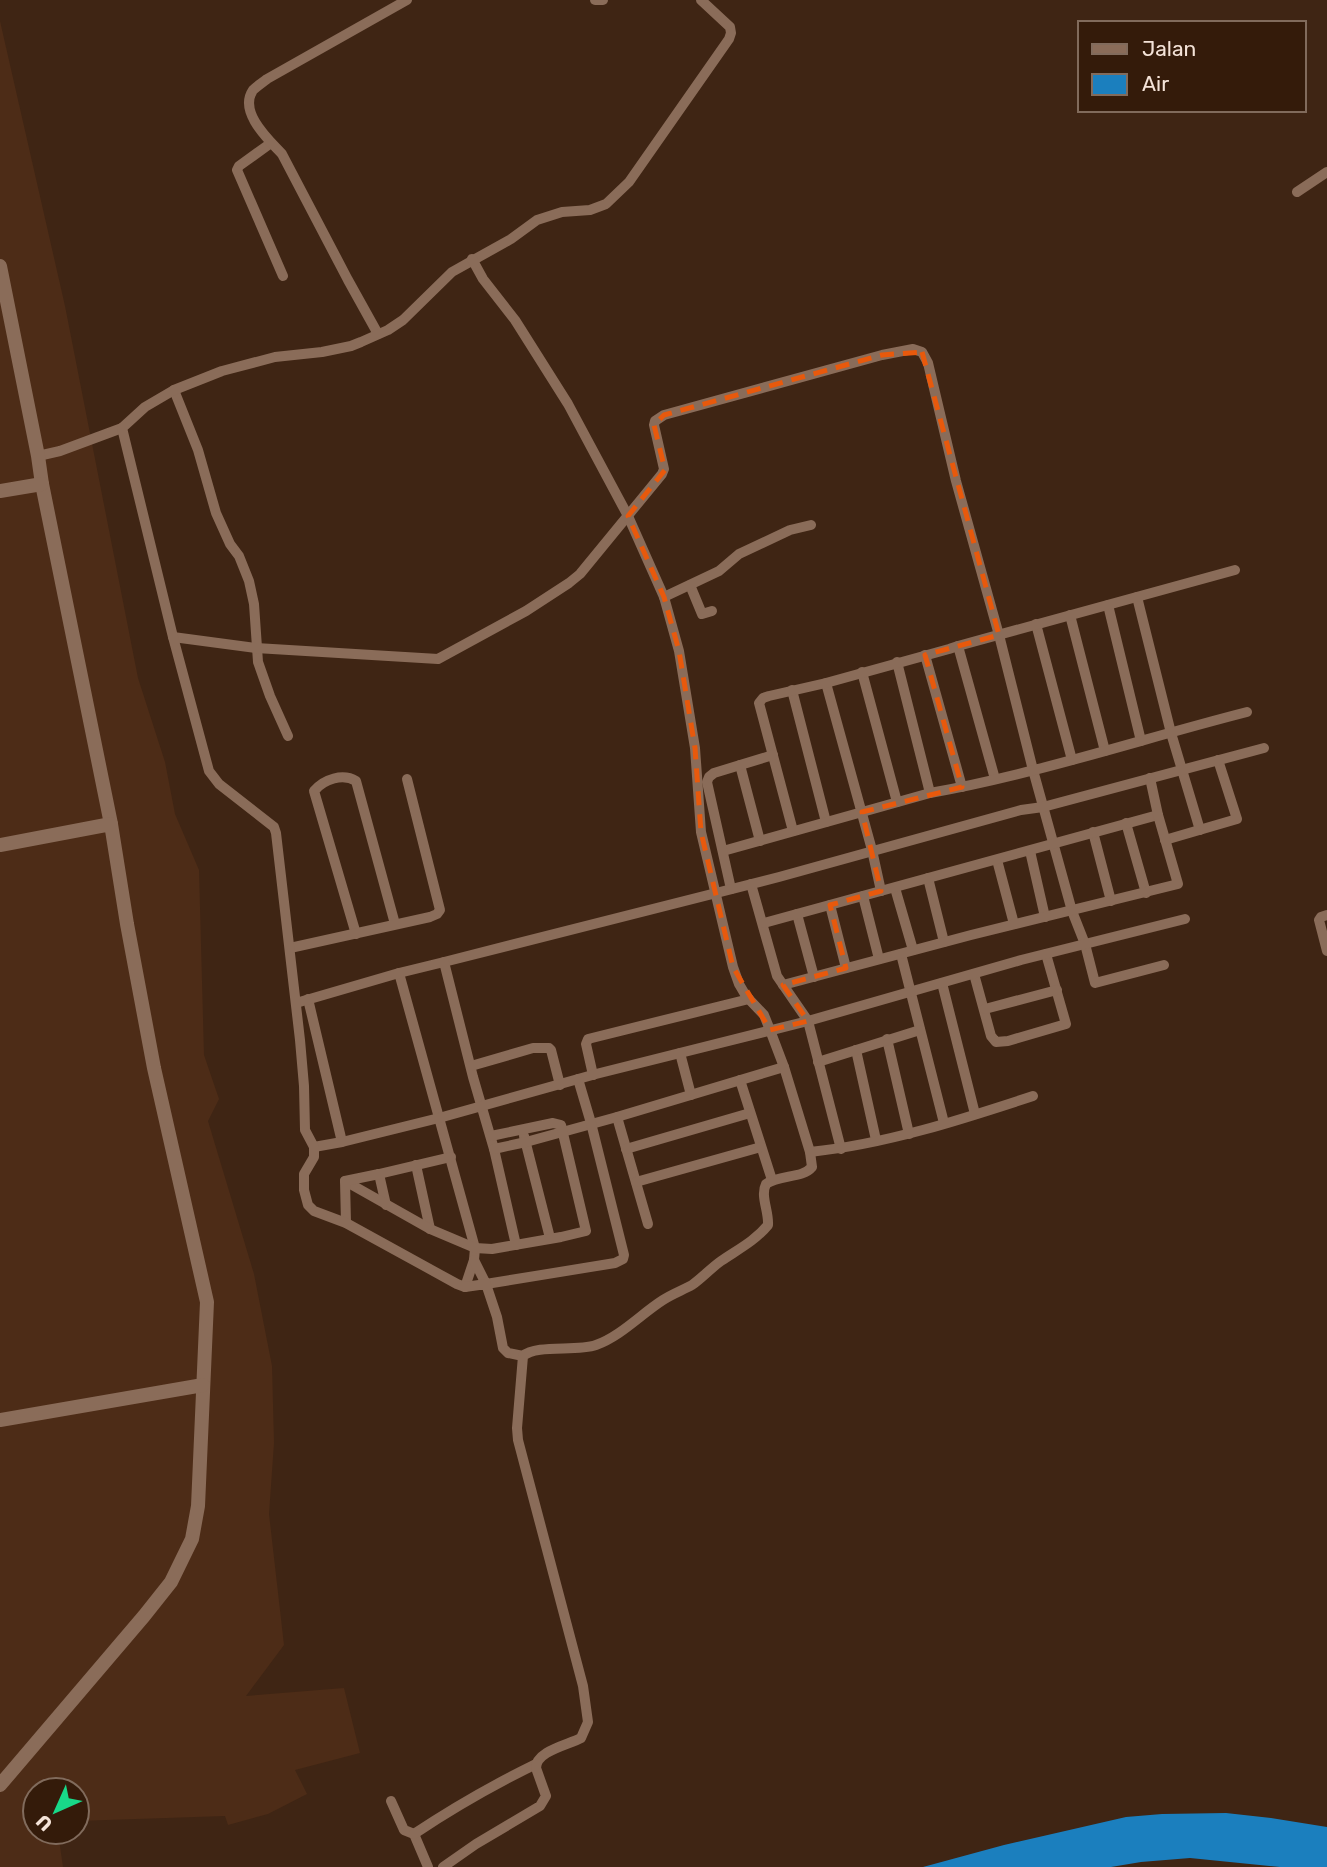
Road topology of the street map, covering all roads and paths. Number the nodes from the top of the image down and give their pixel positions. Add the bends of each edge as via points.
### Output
1 (407, 0) edge
2 (594, 0) edge
3 (603, 0) edge
4 (701, 0) edge
5 (271, 142) junction
6 (1327, 172) edge
7 (1297, 192) dead end
8 (472, 259) junction
9 (0, 266) edge
10 (283, 276) dead end
11 (378, 334) junction
12 (174, 390) junction
13 (121, 428) junction
14 (38, 456) junction
15 (42, 484) junction
16 (0, 491) edge
17 (628, 516) junction
18 (811, 525) dead end
19 (1235, 570) dead end
20 (690, 585) junction
21 (664, 597) junction
22 (1137, 597) junction
23 (1108, 605) junction
24 (712, 611) dead end
25 (1070, 615) junction
26 (1035, 624) junction
27 (999, 635) junction
28 (173, 637) junction
29 (958, 646) junction
30 (257, 648) junction
31 (925, 655) junction
32 (897, 663) junction
33 (862, 672) junction
34 (826, 683) junction
35 (792, 690) junction
36 (1247, 712) dead end
37 (1171, 733) junction
38 (288, 736) dead end
39 (1141, 741) junction
40 (1264, 748) dead end
41 (1105, 751) junction
42 (772, 755) junction
43 (1072, 760) junction
44 (1218, 760) junction
45 (740, 765) junction
46 (1033, 770) junction
47 (1181, 770) junction
48 (1150, 778) junction
49 (407, 779) dead end
50 (995, 779) junction
51 (962, 787) junction
52 (930, 793) junction
53 (897, 802) junction
54 (1043, 807) junction
55 (862, 811) junction
56 (1158, 815) junction
57 (826, 822) junction
58 (1126, 823) junction
59 (111, 824) junction
60 (1200, 830) junction
61 (793, 831) junction
62 (1093, 832) junction
63 (1165, 840) junction
64 (760, 841) junction
65 (1054, 842) junction
66 (0, 845) edge
67 (872, 850) junction
68 (723, 851) junction
69 (1030, 851) junction
70 (997, 860) junction
71 (928, 878) junction
72 (751, 884) junction
73 (895, 888) junction
74 (731, 889) junction
75 (881, 891) junction
76 (1146, 892) junction
77 (716, 893) junction
78 (863, 896) junction
79 (1111, 901) junction
80 (830, 905) junction
81 (1072, 911) junction
82 (797, 914) junction
83 (1327, 915) edge
84 (1045, 916) junction
85 (1185, 919) dead end
86 (764, 923) junction
87 (395, 924) junction
88 (1014, 924) junction
89 (356, 934) junction
90 (944, 942) junction
91 (1085, 944) junction
92 (290, 948) junction
93 (913, 950) junction
94 (1327, 951) edge
95 (901, 954) junction
96 (1046, 954) junction
97 (879, 959) junction
98 (444, 962) junction
99 (1164, 965) dead end
100 (846, 968) junction
101 (399, 973) junction
102 (974, 974) junction
103 (814, 977) junction
104 (942, 983) junction
105 (783, 985) junction
106 (1057, 989) junction
107 (911, 992) junction
108 (308, 999) junction
109 (749, 999) junction
110 (296, 1003) junction
111 (985, 1009) junction
112 (808, 1021) junction
113 (770, 1030) junction
114 (920, 1030) junction
115 (887, 1039) junction
116 (856, 1049) junction
117 (680, 1053) junction
118 (818, 1062) junction
119 (471, 1066) junction
120 (784, 1068) junction
121 (593, 1075) junction
122 (578, 1080) junction
123 (740, 1080) junction
124 (560, 1085) junction
125 (691, 1095) junction
126 (1033, 1096) dead end
127 (481, 1107) junction
128 (750, 1113) junction
129 (975, 1114) junction
130 (617, 1117) junction
131 (439, 1118) junction
132 (591, 1123) junction
133 (944, 1123) junction
134 (523, 1129) junction
135 (563, 1131) junction
136 (909, 1134) junction
137 (491, 1136) junction
138 (877, 1140) junction
139 (342, 1142) junction
140 (526, 1142) junction
141 (314, 1147) junction
142 (761, 1147) junction
143 (494, 1149) junction
144 (626, 1149) junction
145 (841, 1149) junction
146 (451, 1157) junction
147 (811, 1160) junction
148 (416, 1165) junction
149 (379, 1174) junction
150 (772, 1180) junction
151 (345, 1181) junction
152 (636, 1182) junction
153 (386, 1205) junction
154 (346, 1223) junction
155 (648, 1224) dead end
156 (430, 1229) junction
157 (550, 1238) junction
158 (516, 1245) junction
159 (475, 1248) junction
160 (474, 1260) junction
161 (486, 1284) junction
162 (465, 1287) junction
163 (523, 1356) junction
164 (203, 1385) junction
165 (0, 1420) edge
166 (536, 1764) junction
167 (0, 1785) edge
168 (391, 1801) dead end
169 (414, 1834) junction
170 (429, 1867) edge
171 (443, 1867) edge

1 - 5 street via 254,89 250,110
2 - 3 street
4 - 8 street via 730,27 729,39 622,190 599,208 537,220
5 - 10 street via 237,170
5 - 11 street via 287,162
6 - 7 street
8 - 11 street via 452,272 412,313
8 - 17 street via 568,404
9 - 14 street
11 - 12 street via 351,346 242,365
12 - 13 street
12 - 30 street via 216,513 249,581
13 - 14 street
13 - 28 street
14 - 15 street
15 - 16 street
15 - 59 street
17 - 21 street
17 - 27 street via 664,469 654,425 664,415 913,349 922,352 928,363
17 - 30 street via 569,583 438,659
18 - 20 street via 739,554 722,570
19 - 22 street
20 - 21 street
20 - 24 street via 702,614
21 - 77 street via 679,651 695,748 701,832
22 - 23 street
22 - 37 street
23 - 25 street
23 - 39 street
25 - 26 street
25 - 41 street
26 - 27 street
26 - 43 street
27 - 29 street
27 - 46 street
28 - 30 street
28 - 92 street via 213,778 276,832
29 - 31 street
29 - 50 street
30 - 38 street via 265,683
31 - 32 street
31 - 51 street
32 - 33 street
32 - 52 street
33 - 34 street
33 - 53 street
34 - 35 street
34 - 55 street
35 - 42 street via 759,703
35 - 57 street
36 - 37 street
37 - 39 street
37 - 47 street
39 - 41 street
40 - 44 street
41 - 43 street
42 - 45 street
42 - 61 street
43 - 46 street
44 - 47 street
44 - 60 street via 1237,819
45 - 64 street
45 - 68 street via 714,773 707,782
46 - 50 street
46 - 54 street
47 - 48 street
47 - 60 street
48 - 54 street
48 - 56 street
49 - 87 street via 440,910 430,917
50 - 51 street
51 - 52 street
52 - 53 street
53 - 55 street
54 - 65 street
54 - 67 street
55 - 57 street
55 - 67 street
56 - 58 street
56 - 63 street
57 - 61 street
58 - 62 street
58 - 76 street
59 - 66 street
59 - 164 street via 154,1068 207,1302
60 - 63 street
61 - 64 street
62 - 65 street
62 - 79 street
63 - 76 street via 1178,884
64 - 68 street
65 - 69 street
65 - 81 street
67 - 72 street
67 - 75 street
68 - 74 street
69 - 70 street
69 - 84 street
70 - 71 street
70 - 88 street
71 - 73 street
71 - 90 street
72 - 74 street
72 - 86 street
73 - 75 street
73 - 93 street
74 - 77 street
75 - 78 street
76 - 79 street
77 - 98 street
77 - 109 street via 737,981
78 - 80 street
78 - 97 street
79 - 81 street
80 - 82 street
80 - 100 street
81 - 84 street
81 - 91 street
82 - 86 street
82 - 103 street
83 - 94 street via 1319,920
84 - 88 street
85 - 91 street
86 - 105 street
87 - 89 street
87 - 89 street via 356,780 333,779 314,791
88 - 90 street
89 - 92 street
90 - 93 street
91 - 96 street
91 - 99 street via 1095,983
92 - 110 street
93 - 95 street
95 - 97 street
95 - 107 street
96 - 102 street
96 - 106 street
97 - 100 street
98 - 101 street
98 - 119 street
100 - 103 street
101 - 108 street
101 - 131 street
102 - 104 street
102 - 111 street
103 - 105 street
104 - 107 street
104 - 129 street
105 - 112 street
106 - 111 street
106 - 111 street via 1066,1024 1008,1041 993,1039
107 - 112 street
107 - 114 street
108 - 110 street
108 - 139 street
109 - 113 street
109 - 121 street via 588,1039
110 - 141 street via 305,1130
112 - 113 street
112 - 118 street
113 - 117 street
113 - 120 street
114 - 115 street
114 - 133 street
115 - 116 street
115 - 136 street
116 - 118 street
116 - 138 street
117 - 121 street
117 - 125 street
118 - 145 street
119 - 124 street via 548,1048
119 - 127 street
120 - 123 street
120 - 147 street
121 - 122 street
122 - 124 street
122 - 132 street
123 - 125 street
123 - 128 street
124 - 127 street
125 - 130 street
126 - 129 street
127 - 131 street
127 - 137 street
128 - 142 street
128 - 144 street
129 - 133 street
130 - 132 street
130 - 144 street
131 - 139 street
131 - 146 street
132 - 135 street
132 - 161 street via 623,1259
133 - 136 street
134 - 135 street via 556,1122
134 - 137 street
134 - 140 street
135 - 140 street
135 - 157 street via 587,1229
136 - 138 street
137 - 143 street
138 - 145 street
139 - 141 street
140 - 143 street
140 - 157 street
141 - 154 street via 314,1157 303,1174 308,1205
142 - 150 street
142 - 152 street
143 - 158 street
144 - 152 street
145 - 147 street
146 - 148 street
146 - 159 street
147 - 150 street via 807,1172
148 - 149 street
148 - 156 street
149 - 151 street
149 - 153 street
150 - 163 street via 763,1194 766,1228 691,1285 598,1344 533,1350
151 - 153 street
151 - 154 street
152 - 155 street
153 - 156 street
154 - 162 street
156 - 159 street
157 - 158 street
158 - 159 street
159 - 160 street
160 - 161 street
160 - 162 street
161 - 162 street
161 - 163 street via 503,1348
163 - 166 street via 518,1440 583,1686 588,1723 581,1738 544,1754
164 - 165 street
164 - 167 street via 198,1506 192,1539 171,1582
166 - 169 street
166 - 171 street via 546,1796 540,1806
168 - 169 street via 404,1830
169 - 170 street

